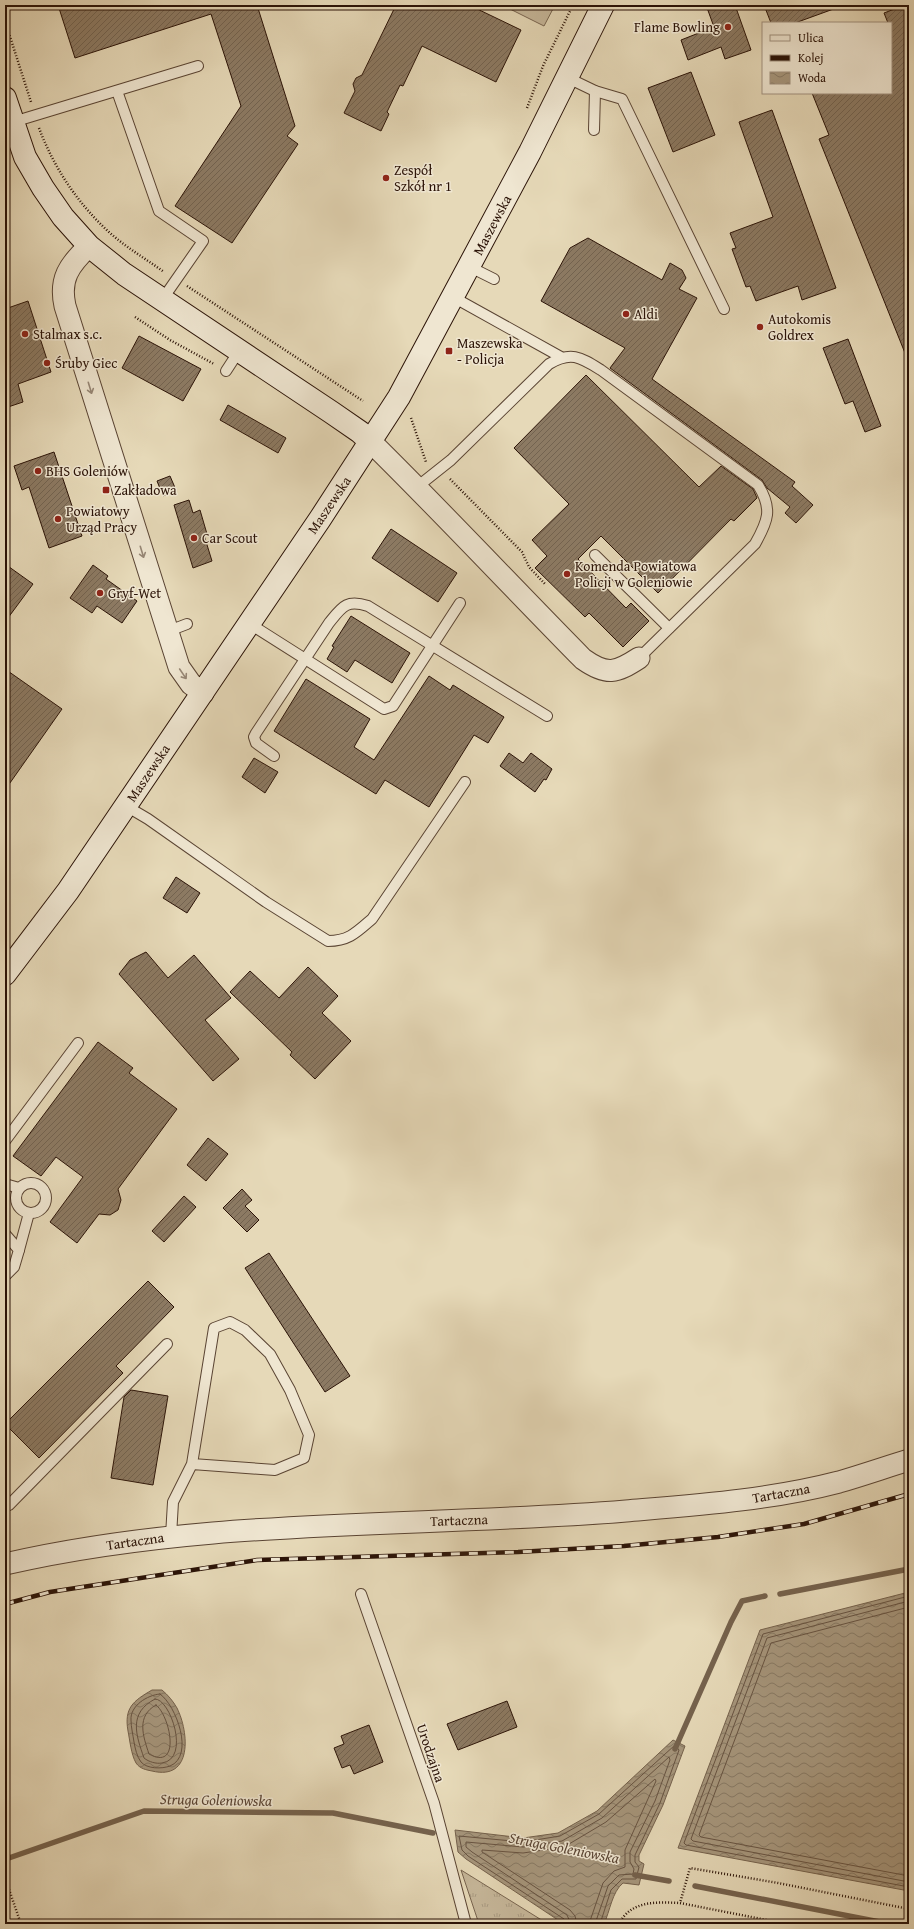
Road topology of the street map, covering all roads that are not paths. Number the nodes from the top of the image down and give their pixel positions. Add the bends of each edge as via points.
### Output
1 (603, 5) edge
2 (198, 66) dead end
3 (568, 78) junction
4 (117, 91) junction
5 (595, 91) junction
6 (5, 98) edge
7 (13, 122) junction
8 (594, 130) dead end
9 (89, 246) junction
10 (470, 267) junction
11 (494, 279) dead end
12 (453, 297) junction
13 (162, 300) junction
14 (724, 309) dead end
15 (239, 351) junction
16 (561, 357) junction
17 (226, 371) road end
18 (371, 442) junction
19 (418, 487) junction
20 (595, 555) dead end
21 (460, 603) dead end
22 (187, 624) dead end
23 (250, 624) junction
24 (669, 628) junction
25 (166, 632) junction
26 (432, 645) junction
27 (639, 658) joint
28 (305, 659) junction
29 (203, 693) junction
30 (547, 716) dead end
31 (274, 756) dead end
32 (465, 782) dead end
33 (126, 806) junction
34 (5, 974) edge
35 (78, 1043) dead end
36 (5, 1141) edge
37 (5, 1184) edge
38 (19, 1188) junction
39 (29, 1213) junction
40 (5, 1234) edge
41 (19, 1250) junction
42 (5, 1276) edge
43 (167, 1344) dead end
44 (909, 1460) edge
45 (192, 1464) junction
46 (5, 1507) edge
47 (171, 1536) junction
48 (5, 1564) edge
49 (361, 1594) dead end
50 (466, 1924) edge

1 - 3 street, Maszewska
2 - 4 lane
3 - 5 lane
3 - 10 street, Maszewska
4 - 7 lane
4 - 13 lane via 159,212 203,241
5 - 8 lane
5 - 14 lane via 622,99
6 - 7 street
7 - 9 street via 25,157 43,188 63,217
9 - 13 street
9 -> 25 street via 71,267 63,283 62,292
10 - 11 lane
10 - 12 street, Maszewska
12 - 16 lane
12 - 18 street, Maszewska via 399,397
13 - 15 street
15 - 17 lane
15 - 18 street
16 - 19 lane via 549,364 451,460
16 - 24 lane via 580,357 601,370 758,485 766,498 768,512 764,527 754,544
18 - 19 street
18 - 23 street, Maszewska
19 - 27 street via 486,561 583,659 595,667 608,671 622,669
20 - 24 lane
21 - 26 lane
22 - 25 lane
23 - 28 lane
23 - 29 street, Maszewska
24 - 27 lane
25 -> 29 street via 182,674
26 - 28 lane via 368,606 351,603 342,607
26 - 28 lane via 389,709 384,709
26 - 30 lane
28 - 31 lane via 254,738
29 - 33 street, Maszewska
32 - 33 lane via 372,919 355,934 340,941 328,941 266,902
33 - 34 street, Maszewska via 68,891
35 - 36 lane
37 - 38 lane
38 - 39 lane via 16,1201 21,1209
38 - 39 lane via 33,1183 42,1187 45,1192 43,1207
39 - 41 lane
40 - 41 lane
41 - 42 lane via 14,1267
43 - 46 lane via 15,1500
44 - 47 street, Tartaczna via 838,1482 768,1496 702,1504 584,1514 317,1525
45 - 45 lane via 214,1328 230,1322 245,1330 270,1354 290,1390 309,1435 304,1458 275,1470
45 - 47 lane via 173,1502
47 - 48 street, Tartaczna via 55,1552
49 - 50 lane, Urodzajna via 434,1803

